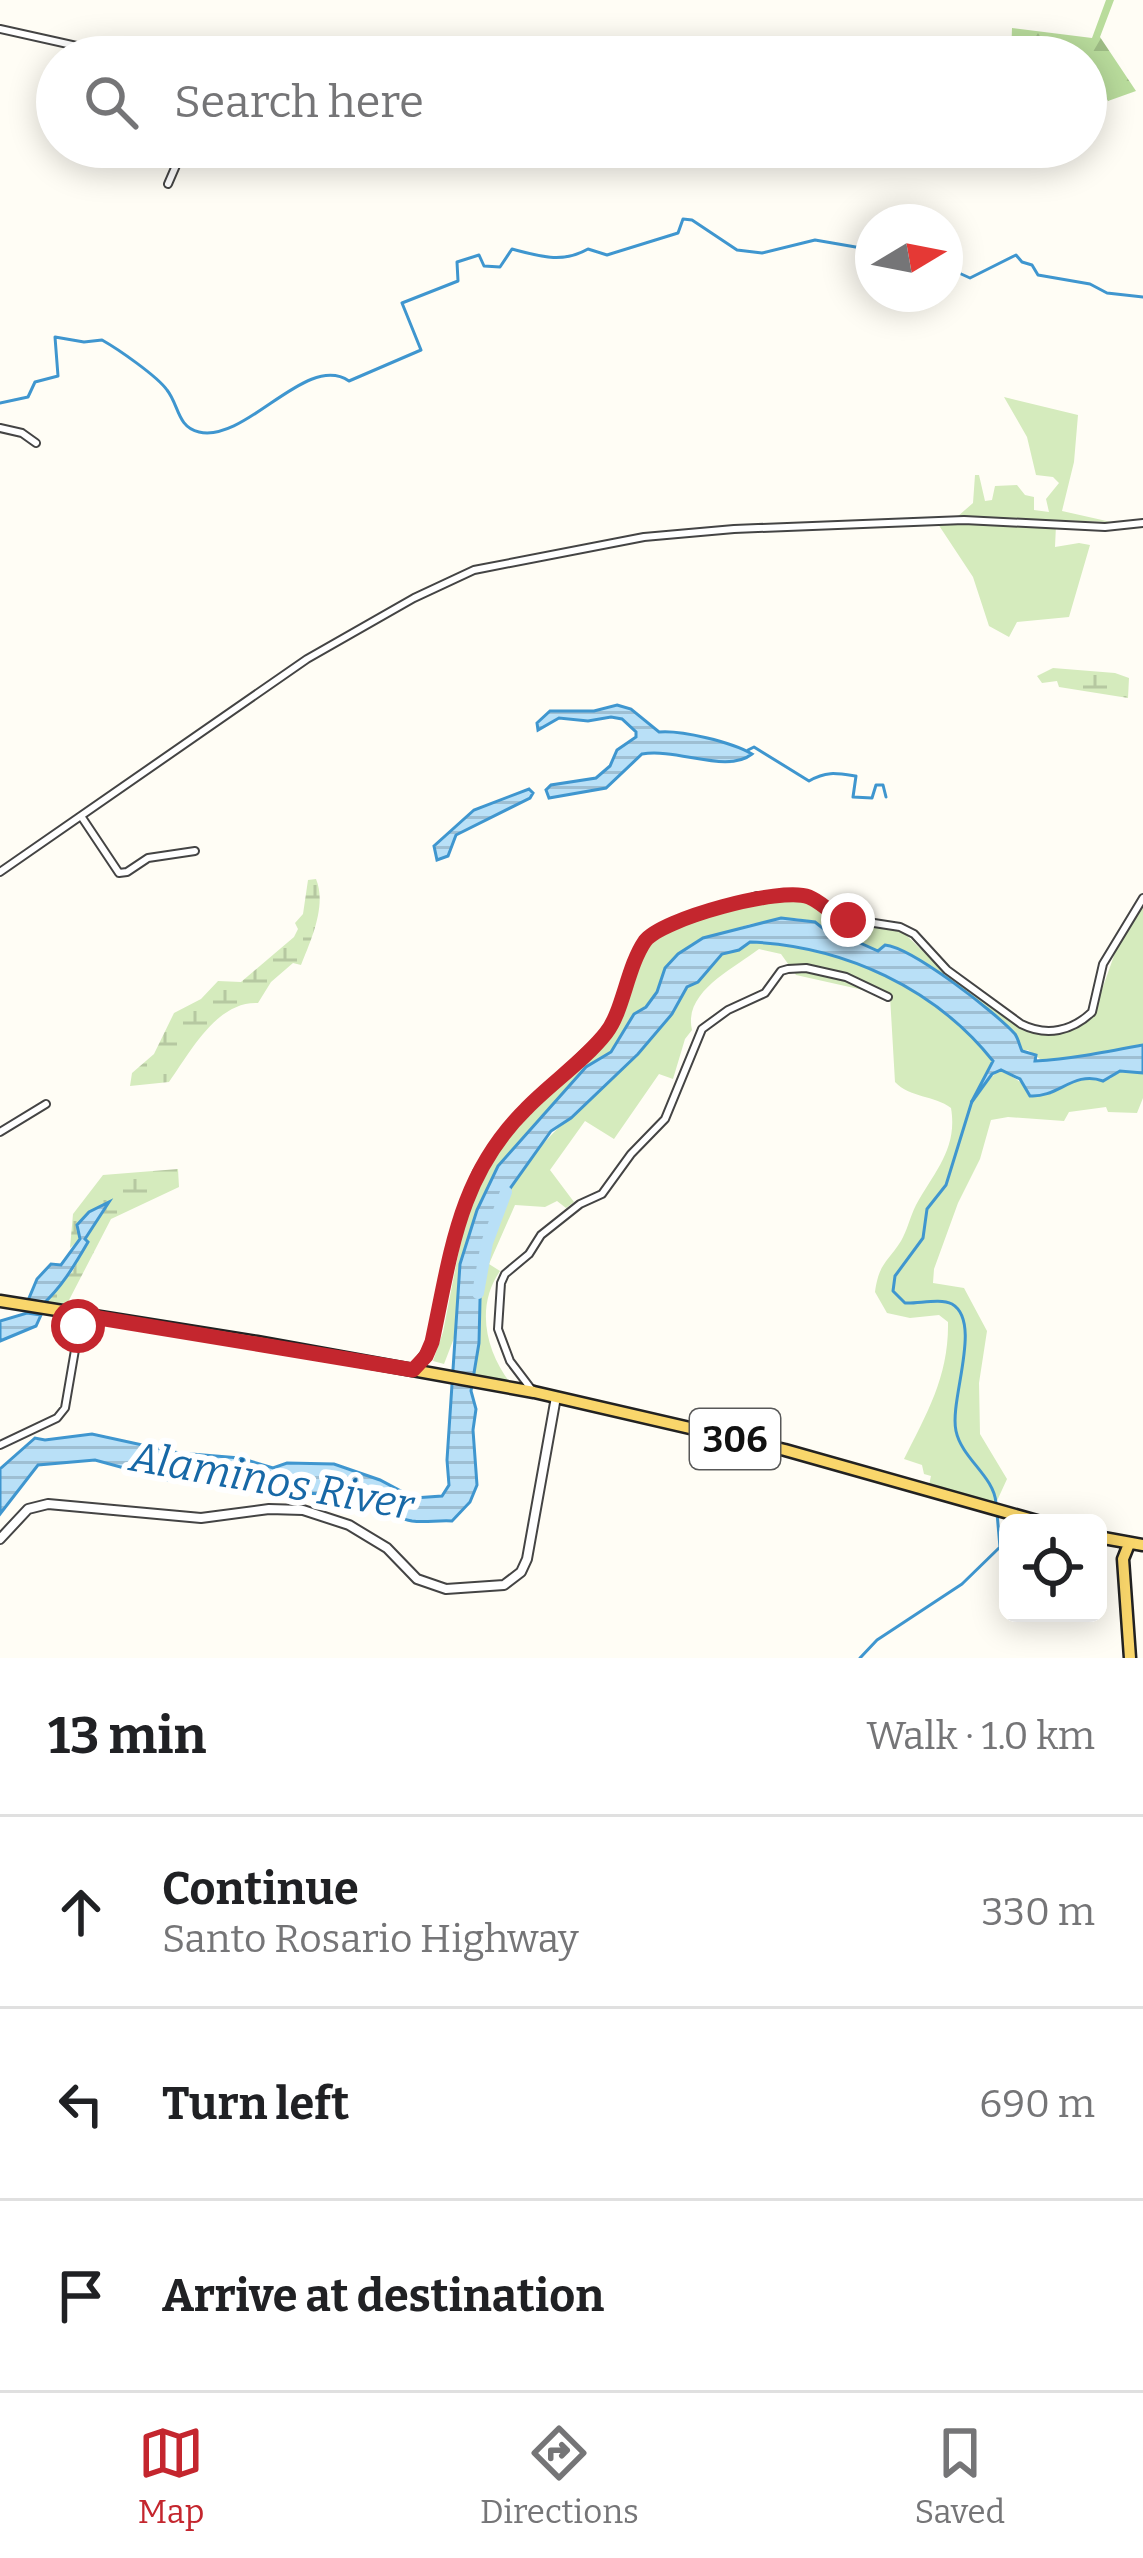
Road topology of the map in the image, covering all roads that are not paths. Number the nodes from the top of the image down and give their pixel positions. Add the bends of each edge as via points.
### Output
1 (0, 29) edge
2 (36, 39) edge
3 (175, 168) edge
4 (168, 184) dead end
5 (0, 428) edge
6 (37, 443) dead end
7 (1143, 523) edge
8 (81, 816) junction
9 (195, 851) dead end
10 (0, 872) edge
11 (1143, 898) edge
12 (888, 998) dead end
13 (46, 1104) dead end
14 (0, 1132) edge
15 (0, 1301) edge
16 (81, 1315) junction
17 (413, 1370) junction
18 (534, 1392) junction
19 (556, 1397) junction
20 (0, 1445) edge
21 (1010, 1514) edge
22 (1107, 1539) edge
23 (0, 1540) edge
24 (1113, 1541) junction
25 (1138, 1546) edge
26 (1124, 1564) junction
27 (1130, 1658) edge

1 - 2 street
3 - 4 street
5 - 6 street
7 - 8 street via 734,529 644,537 474,570 307,659
8 - 9 street via 119,873 148,858
8 - 10 street
11 - 17 street via 1103,964 1092,1012 1063,1030 1021,1024 947,970 914,934 836,917 809,897 757,896 656,929 610,1029 525,1109 477,1172 432,1342
12 - 18 street via 847,977 788,969 765,993 701,1029 664,1119 602,1194 541,1234 501,1282 498,1329
13 - 14 street
15 - 16 main road, 306
16 - 17 main road, 306
16 - 20 street via 65,1408
17 - 18 main road, 306
18 - 19 main road, 306
19 - 21 main road, 306
19 - 23 street via 527,1559 504,1585 431,1587 350,1525 290,1508 201,1518 48,1504 17,1516
22 - 24 main road
24 - 25 main road
24 - 26 main road
25 - 26 main road
26 - 27 main road

